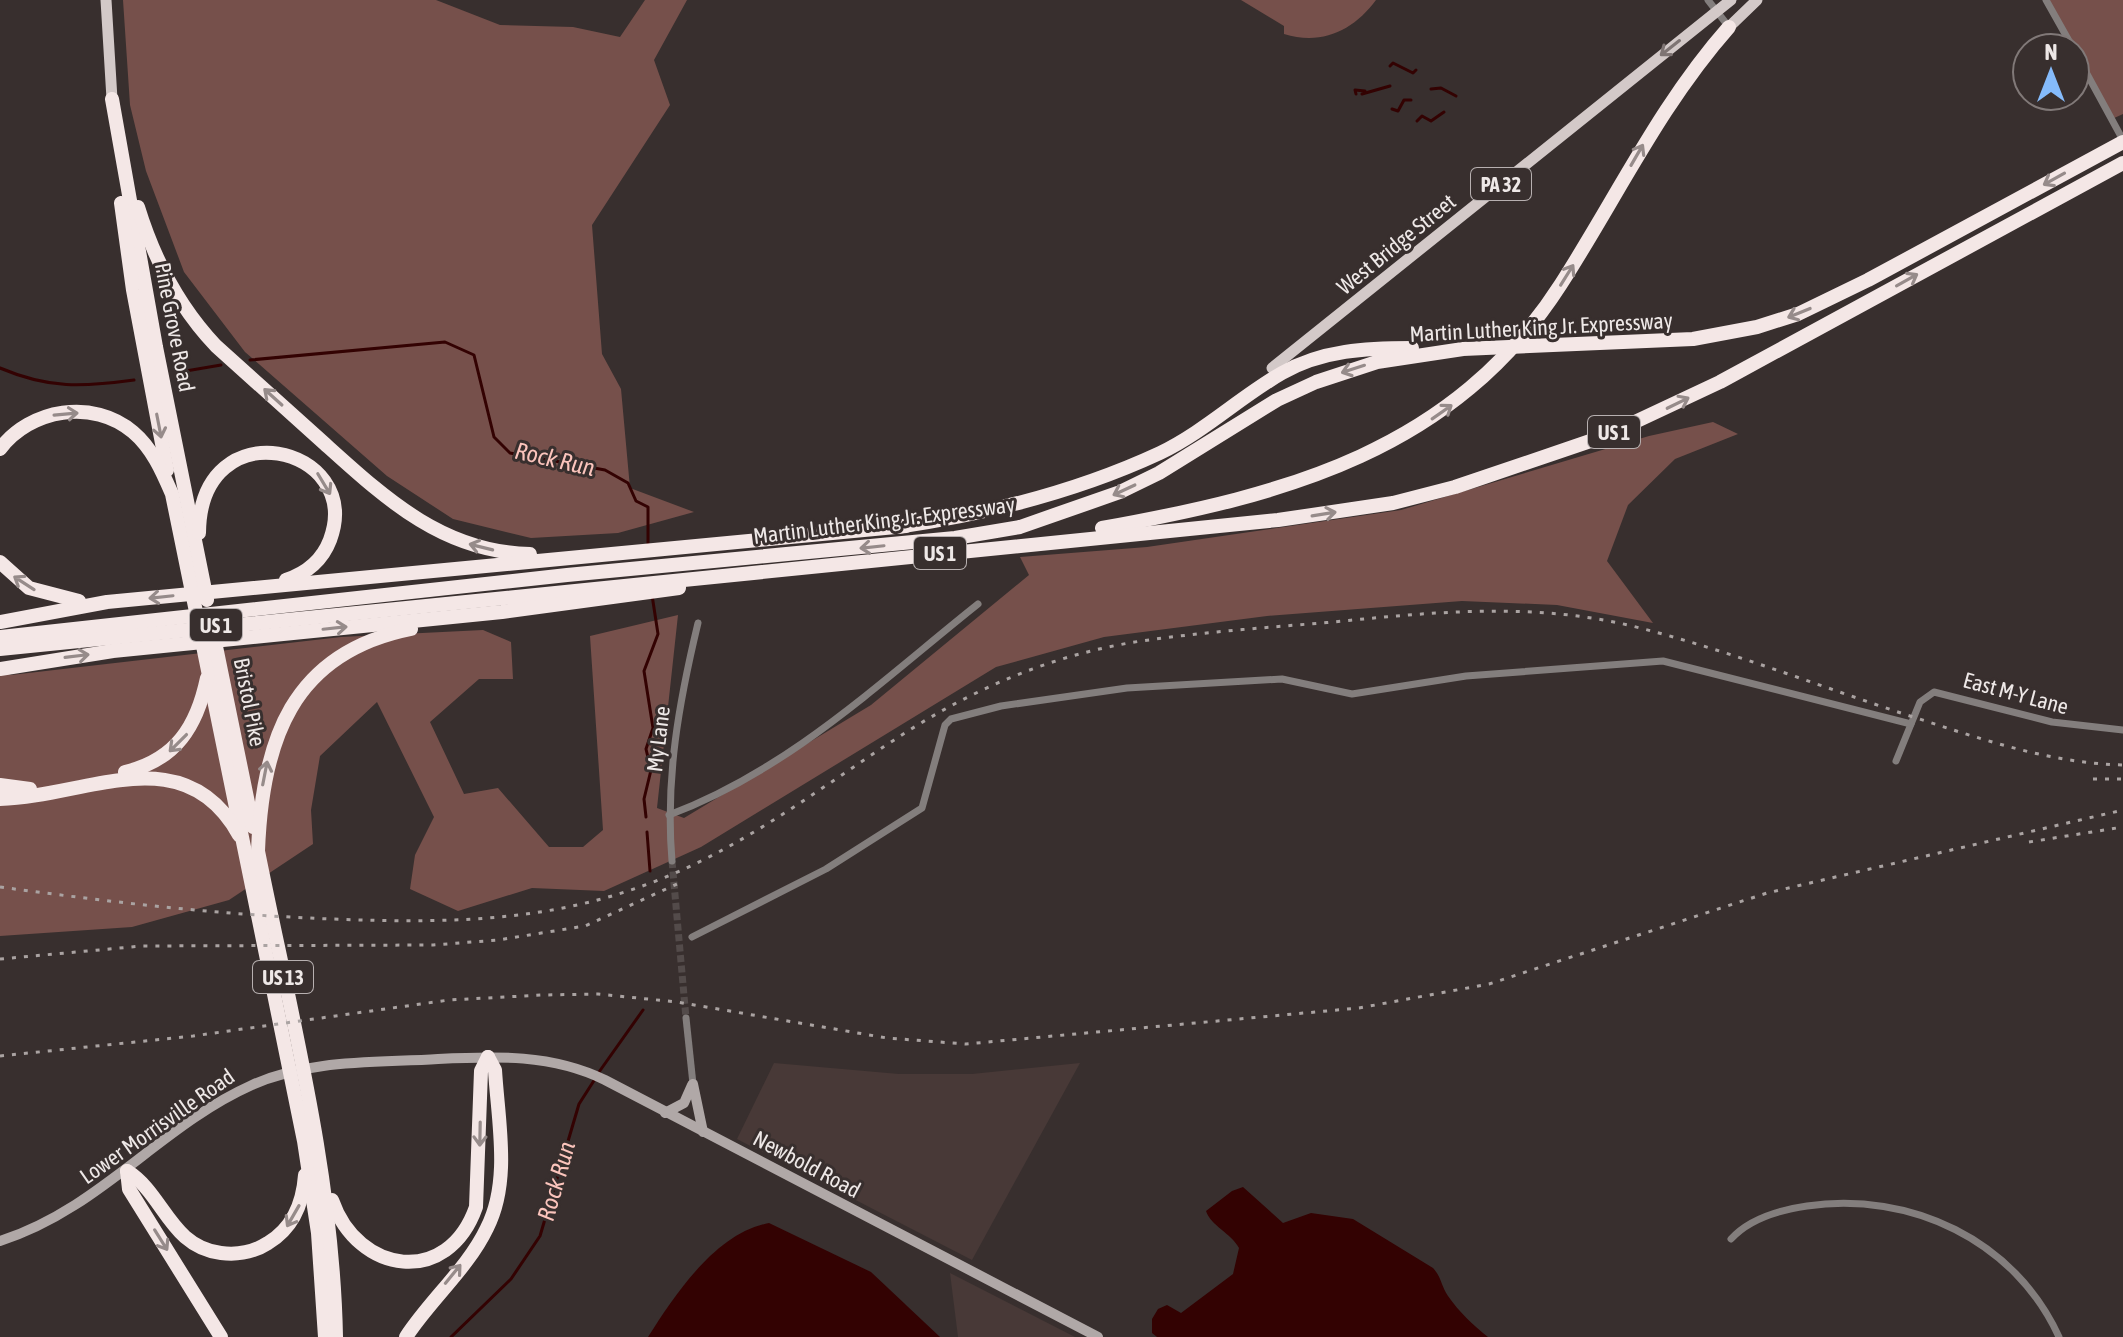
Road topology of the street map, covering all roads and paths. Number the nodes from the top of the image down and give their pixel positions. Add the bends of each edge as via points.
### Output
1 (106, 0) edge
2 (1708, 0) edge
3 (1731, 0) edge
4 (1757, 0) edge
5 (2046, 0) edge
6 (1717, 11) junction
7 (1729, 27) junction
8 (2064, 32) edge
9 (2091, 81) edge
10 (112, 99) junction
11 (117, 126) junction
12 (2123, 141) edge
13 (2123, 163) edge
14 (1485, 348) junction
15 (1272, 368) joint
16 (0, 449) edge
17 (1112, 472) junction
18 (172, 494) junction
19 (1278, 520) junction
20 (1051, 541) junction
21 (586, 555) junction
22 (0, 562) edge
23 (199, 562) junction
24 (666, 568) junction
25 (631, 576) junction
26 (196, 582) junction
27 (266, 586) junction
28 (107, 602) junction
29 (978, 604) dead end
30 (66, 609) junction
31 (502, 612) junction
32 (0, 613) edge
33 (0, 622) edge
34 (698, 623) dead end
35 (0, 637) edge
36 (0, 649) edge
37 (211, 652) junction
38 (0, 669) edge
39 (208, 673) junction
40 (1911, 724) junction
41 (2123, 730) edge
42 (1896, 761) dead end
43 (0, 785) edge
44 (0, 799) edge
45 (669, 815) junction
46 (252, 852) junction
47 (672, 861) tunnel mouth
48 (692, 937) dead end
49 (686, 1018) tunnel mouth
50 (488, 1057) junction
51 (693, 1084) junction
52 (303, 1104) junction
53 (665, 1113) junction
54 (703, 1132) junction
55 (304, 1141) junction
56 (321, 1170) junction
57 (127, 1171) junction
58 (1731, 1239) dead end
59 (0, 1241) edge
60 (221, 1337) edge
61 (325, 1337) edge
62 (336, 1337) edge
63 (406, 1337) edge
64 (1098, 1337) edge
65 (2059, 1337) edge

1 - 10 main road, Pine Grove Road
2 - 6 street
3 - 6 main road, West Bridge Street / PA 32
4 - 7 main road
5 - 8 street
6 - 7 street
6 -> 15 main road, West Bridge Street / PA 32
20 -> 7 highway via 1231,502 1351,462 1434,417 1494,368 1532,325 1567,276 1665,108
9 - 12 street
10 - 11 highway, Pine Grove Road
10 -> 18 highway, Pine Grove Road via 131,277
21 -> 11 highway via 497,551 433,530 384,497 216,346 185,308 157,259
11 - 23 highway, Pine Grove Road
12 -> 14 highway, Martin Luther King Jr. Expressway / US 1 via 1868,280 1778,321 1672,341
19 -> 13 highway, Martin Luther King Jr. Expressway / US 1 via 1424,495 1605,436 1710,387
14 - 17 highway via 1369,348 1311,360 1282,373 1162,452
14 -> 24 highway, Martin Luther King Jr. Expressway / US 1 via 1400,357 1316,382 1257,411 1141,482 1020,527
15 - 17 highway via 1199,421
16 -> 18 highway via 17,431 47,416 96,414 141,439
17 - 24 highway via 1016,505 724,553
18 - 26 highway, US 13
19 - 20 highway, Martin Luther King Jr. Expressway / US 1
19 - 24 highway via 1120,544
20 - 24 highway, Martin Luther King Jr. Expressway / US 1
21 - 24 highway via 632,550
21 - 27 highway
28 -> 22 highway via 41,593
23 - 26 highway, Bristol Pike / US 13
23 -> 27 highway via 201,507 218,473 248,454 288,455 323,479 333,504 333,530 314,566
24 - 25 highway
24 - 25 highway
25 - 31 highway
25 - 35 highway, US 1
25 - 36 highway, US 1
26 - 37 highway, Bristol Pike / US 13
27 -> 28 highway
28 - 30 highway
29 - 45 street via 804,743
30 - 32 highway
30 - 33 highway
38 -> 31 highway via 157,646
46 -> 31 highway via 268,757 284,718 309,683 343,655 381,636
34 - 45 street, My Lane via 676,729
37 - 39 highway, US 13
37 - 46 highway, Bristol Pike / US 13
39 -> 43 highway via 199,714 188,733 154,762 34,788
39 - 46 highway, US 13
40 - 41 street, East M-Y Lane via 1923,698 1941,692 2052,722
40 - 42 street, East M-Y Lane
40 - 48 street via 1663,661 1466,676 1352,694 1282,679 1127,688 1001,706 945,725 922,808 826,869
44 - 46 highway via 138,778 175,780 219,807
45 - 47 street, My Lane
46 - 52 highway, US 13
49 - 51 street
50 - 53 main road, Newbold Road via 545,1060 589,1072
50 -> 56 highway via 481,1071 476,1207 465,1232 446,1249 411,1261 389,1260 367,1250 340,1222
50 - 57 main road, Lower Morrisville Road via 344,1064 282,1074 216,1104
63 -> 50 highway via 478,1244 496,1204 500,1153 495,1070
51 - 53 main road via 684,1103
51 - 54 main road
52 - 55 highway, US 13
52 - 56 highway, US 13
53 - 54 main road, Newbold Road
54 - 64 main road, Newbold Road
55 -> 57 highway via 304,1186 296,1213 274,1239 247,1252 216,1253 188,1241 142,1181
55 - 61 highway, US 13 via 318,1233
56 - 62 highway, US 13
57 - 59 main road, Lower Morrisville Road via 60,1216
57 -> 60 highway via 129,1189
58 - 65 street via 1742,1227 1795,1207 1847,1202 1903,1209 1946,1224 1993,1253 2035,1297

